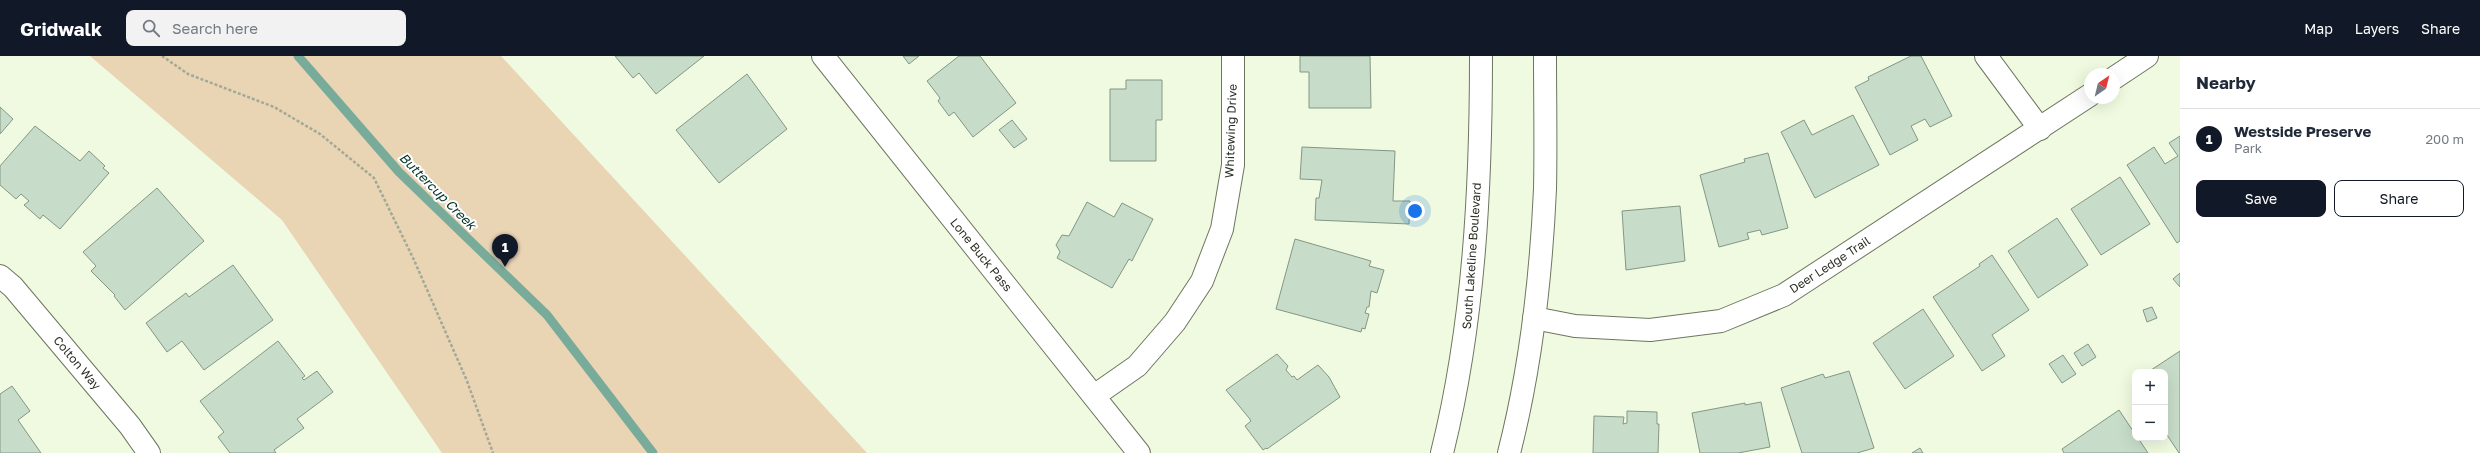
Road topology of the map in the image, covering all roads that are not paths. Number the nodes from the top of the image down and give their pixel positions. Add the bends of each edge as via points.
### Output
1 (823, 56) edge
2 (1233, 56) edge
3 (1481, 56) edge
4 (1544, 56) edge
5 (1986, 56) edge
6 (2147, 56) edge
7 (2120, 74) edge
8 (2084, 99) edge
9 (2040, 129) junction
10 (0, 276) edge
11 (1534, 318) junction
12 (1094, 396) junction
13 (149, 453) edge
14 (1139, 453) edge
15 (1442, 453) edge
16 (1509, 453) edge

1 - 12 street, Lone Buck Pass
2 - 12 street, Whitewing Drive via 1233,165 1222,229 1202,281 1175,322 1137,366
3 - 15 street, South Lakeline Boulevard via 1481,127 1470,303 1456,396
4 - 11 street via 1545,189
5 - 9 street
6 - 7 street
8 - 9 street, Deer Ledge Trail
9 - 11 street, Deer Ledge Trail via 1784,295 1721,320 1650,330 1575,326
10 - 13 street, Colton Way via 18,293 130,426
11 - 16 street via 1520,408
12 - 14 street, Lone Buck Pass

